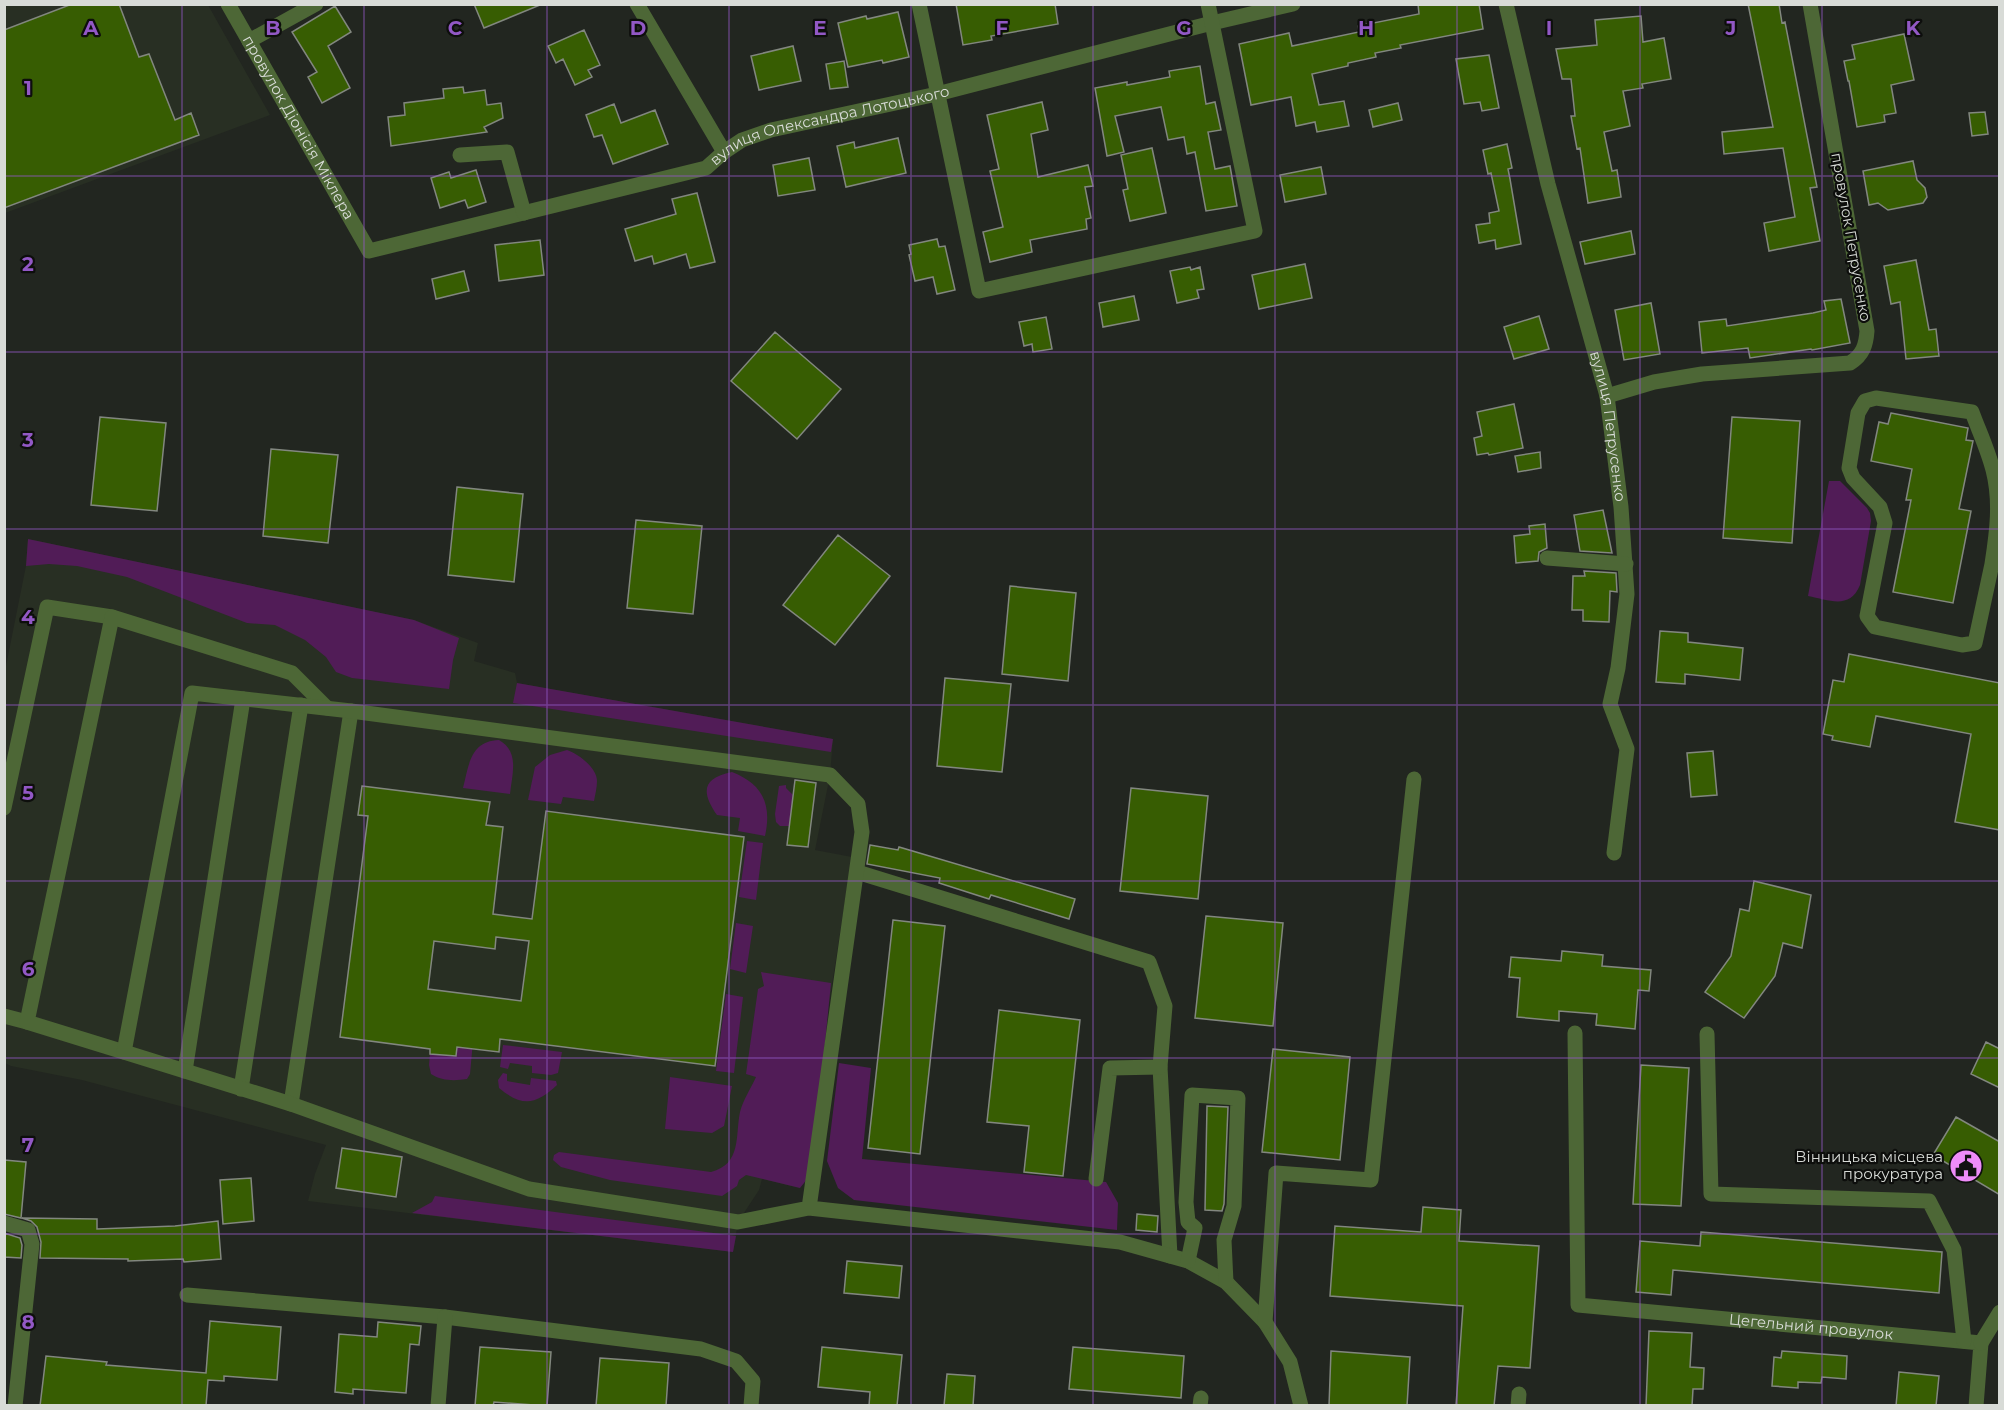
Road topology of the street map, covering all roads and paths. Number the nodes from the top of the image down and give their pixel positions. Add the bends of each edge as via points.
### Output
1 (228, 4) edge
2 (315, 4) edge
3 (637, 4) edge
4 (919, 4) edge
5 (1208, 4) edge
6 (1293, 4) edge
7 (1506, 4) edge
8 (1810, 4) edge
9 (1212, 23) junction
10 (249, 41) junction
11 (937, 94) junction
12 (724, 152) junction
13 (460, 155) dead end
14 (524, 213) junction
15 (369, 251) joint
16 (1607, 396) junction
17 (1996, 469) edge
18 (1547, 558) dead end
19 (1996, 563) edge
20 (1626, 564) junction
21 (112, 617) junction
22 (243, 699) junction
23 (301, 705) junction
24 (327, 708) junction
25 (351, 711) junction
26 (1414, 779) dead end
27 (4, 808) edge
28 (1614, 853) dead end
29 (857, 872) junction
30 (4, 1016) edge
31 (27, 1022) junction
32 (1575, 1033) dead end
33 (1707, 1034) dead end
34 (124, 1052) junction
35 (1160, 1067) junction
36 (185, 1071) junction
37 (241, 1089) junction
38 (291, 1104) junction
39 (1096, 1179) dead end
40 (809, 1208) junction
41 (4, 1223) edge
42 (1170, 1256) junction
43 (1188, 1261) junction
44 (1226, 1282) junction
45 (187, 1295) dead end
46 (2000, 1312) edge
47 (446, 1317) junction
48 (1265, 1322) junction
49 (1964, 1341) junction
50 (1981, 1343) junction
51 (15, 1406) edge
52 (438, 1406) edge
53 (751, 1406) edge
54 (1302, 1406) edge
55 (1976, 1406) edge

1 - 10 street, провулок Діонісія Міклера
2 - 10 street
3 - 12 street
4 - 11 street
5 - 9 street
6 - 9 street, вулиця Олександра Лотоцького
7 - 16 street, вулиця Петрусенко via 1548,184
8 - 16 street, провулок Петрусенко via 1867,331 1863,351 1850,363 1702,374 1654,382
9 - 11 street, вулиця Олександра Лотоцького
9 - 11 street via 1255,231 979,291
10 - 15 street, провулок Діонісія Міклера
11 - 12 street, вулиця Олександра Лотоцького via 771,130 742,140
12 - 14 street, вулиця Олександра Лотоцького via 706,168
13 - 14 street via 507,152
14 - 15 street, вулиця Олександра Лотоцького
16 - 20 street, вулиця Петрусенко
17 - 19 street
17 - 19 street via 1972,412 1876,398 1865,400 1858,413 1849,468 1853,478 1880,507 1885,523 1867,616 1875,627 1962,645 1975,643
18 - 20 street
20 - 28 street, вулиця Петрусенко via 1627,594 1610,704 1627,749
21 - 24 street via 292,673
21 - 27 street via 47,607
21 - 31 street
22 - 23 street
22 - 34 street via 192,693
22 - 36 street
23 - 24 street
23 - 37 street
24 - 25 street
25 - 29 street via 830,776 858,804 862,832
25 - 38 street
26 - 48 street via 1371,1180 1276,1173
29 - 35 street via 1149,962 1165,1006
29 - 40 street
30 - 31 street
31 - 34 street
32 - 49 street, Цегельний провулок via 1578,1305
33 - 49 street via 1711,1194 1929,1201 1954,1250
34 - 36 street
35 - 39 street via 1110,1068
35 - 42 street
36 - 37 street
37 - 38 street
38 - 40 street via 529,1189 738,1222
40 - 42 street via 1120,1242
41 - 51 street via 28,1230 32,1244
42 - 43 street
43 - 44 street
43 - 44 street via 1195,1228 1188,1222 1186,1202 1192,1095 1238,1098 1234,1206 1224,1240
44 - 48 street
45 - 47 street
46 - 50 street
47 - 52 street
47 - 53 street via 701,1349 736,1361 753,1381
48 - 54 street via 1290,1362
49 - 50 street, Цегельний провулок
50 - 55 street

